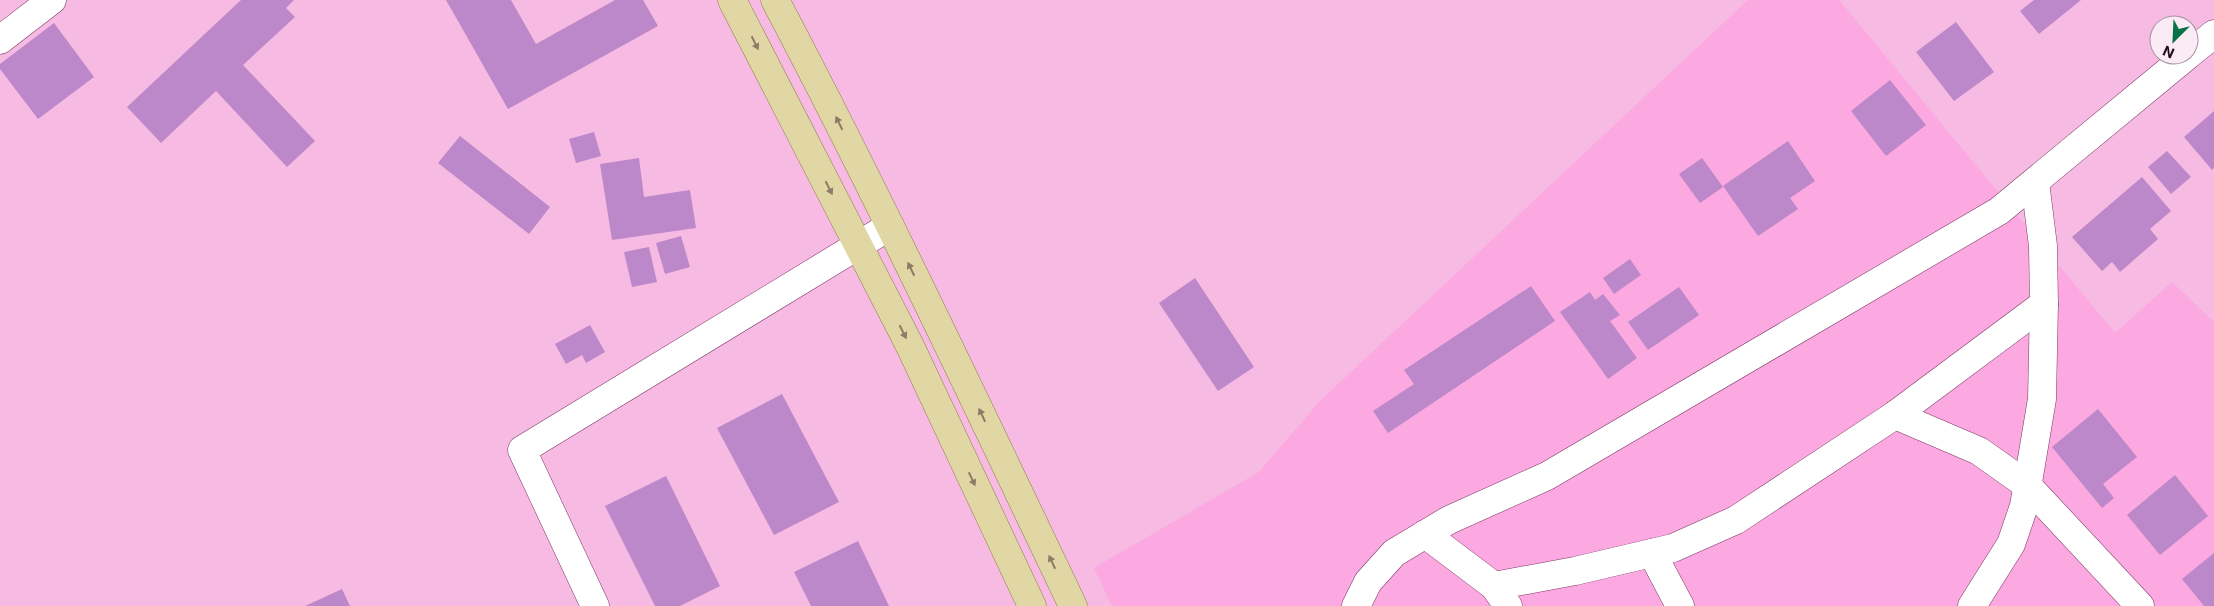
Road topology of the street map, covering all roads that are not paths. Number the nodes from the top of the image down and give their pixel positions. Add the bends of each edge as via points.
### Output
1 (52, 0) edge
2 (732, 0) edge
3 (775, 0) edge
4 (2214, 34) edge
5 (0, 40) edge
6 (2199, 47) edge
7 (2177, 65) edge
8 (2035, 182) junction
9 (890, 226) junction
10 (858, 245) junction
11 (2044, 304) junction
12 (1895, 415) junction
13 (2027, 485) junction
14 (1425, 534) junction
15 (1652, 553) junction
16 (1501, 596) edge
17 (595, 606) edge
18 (1032, 606) edge
19 (1073, 606) edge
20 (1356, 606) edge
21 (1680, 606) edge
22 (1972, 606) edge
23 (2140, 606) edge

1 - 5 street
2 -> 10 main road
9 -> 3 main road
4 - 6 street
7 - 8 street
8 - 11 street via 2043,246
8 - 14 street via 1999,211 1547,476
9 - 10 street
19 -> 9 main road
10 - 17 street via 522,450
10 -> 18 main road via 910,346
11 - 12 street
11 - 13 street via 2042,399
12 - 13 street via 1979,451
12 - 15 street via 1736,520 1673,548
13 - 22 street via 2024,506 2011,544
13 - 23 street
14 - 16 street
14 - 20 street via 1394,553 1368,582
15 - 16 street
15 - 21 street

